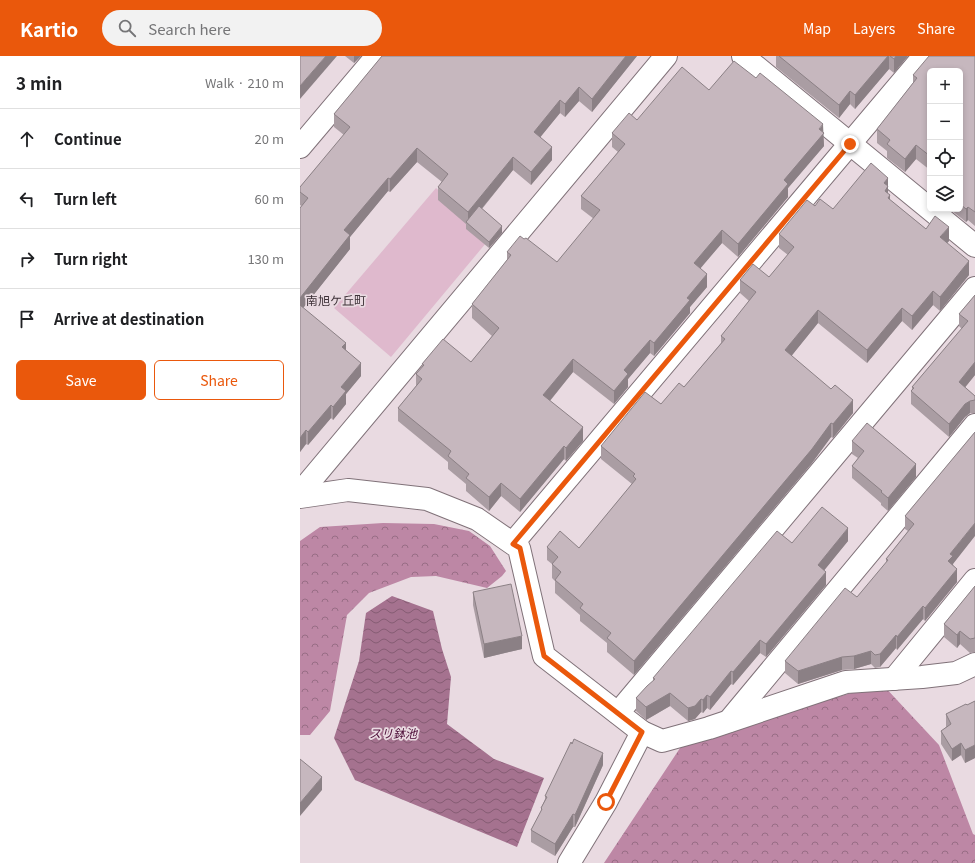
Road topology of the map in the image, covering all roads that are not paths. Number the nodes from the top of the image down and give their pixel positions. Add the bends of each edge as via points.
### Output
1 (377, 56) edge
2 (666, 56) edge
3 (743, 56) edge
4 (924, 56) edge
5 (850, 144) junction
6 (300, 147) edge
7 (975, 246) edge
8 (975, 288) edge
9 (975, 426) edge
10 (300, 494) edge
11 (300, 497) edge
12 (513, 544) junction
13 (975, 580) edge
14 (975, 664) edge
15 (894, 678) junction
16 (618, 713) junction
17 (729, 721) junction
18 (642, 732) junction
19 (569, 863) edge

1 - 6 street
2 - 10 street
3 - 5 street
4 - 5 street
5 - 7 street
5 - 12 street
8 - 16 street
9 - 17 street
11 - 12 street via 348,490 427,499 477,519
12 - 16 street via 520,548 544,656
13 - 15 street
14 - 15 street via 956,672
15 - 17 street via 846,682
16 - 18 street
17 - 18 street via 662,741
18 - 19 street via 606,802

